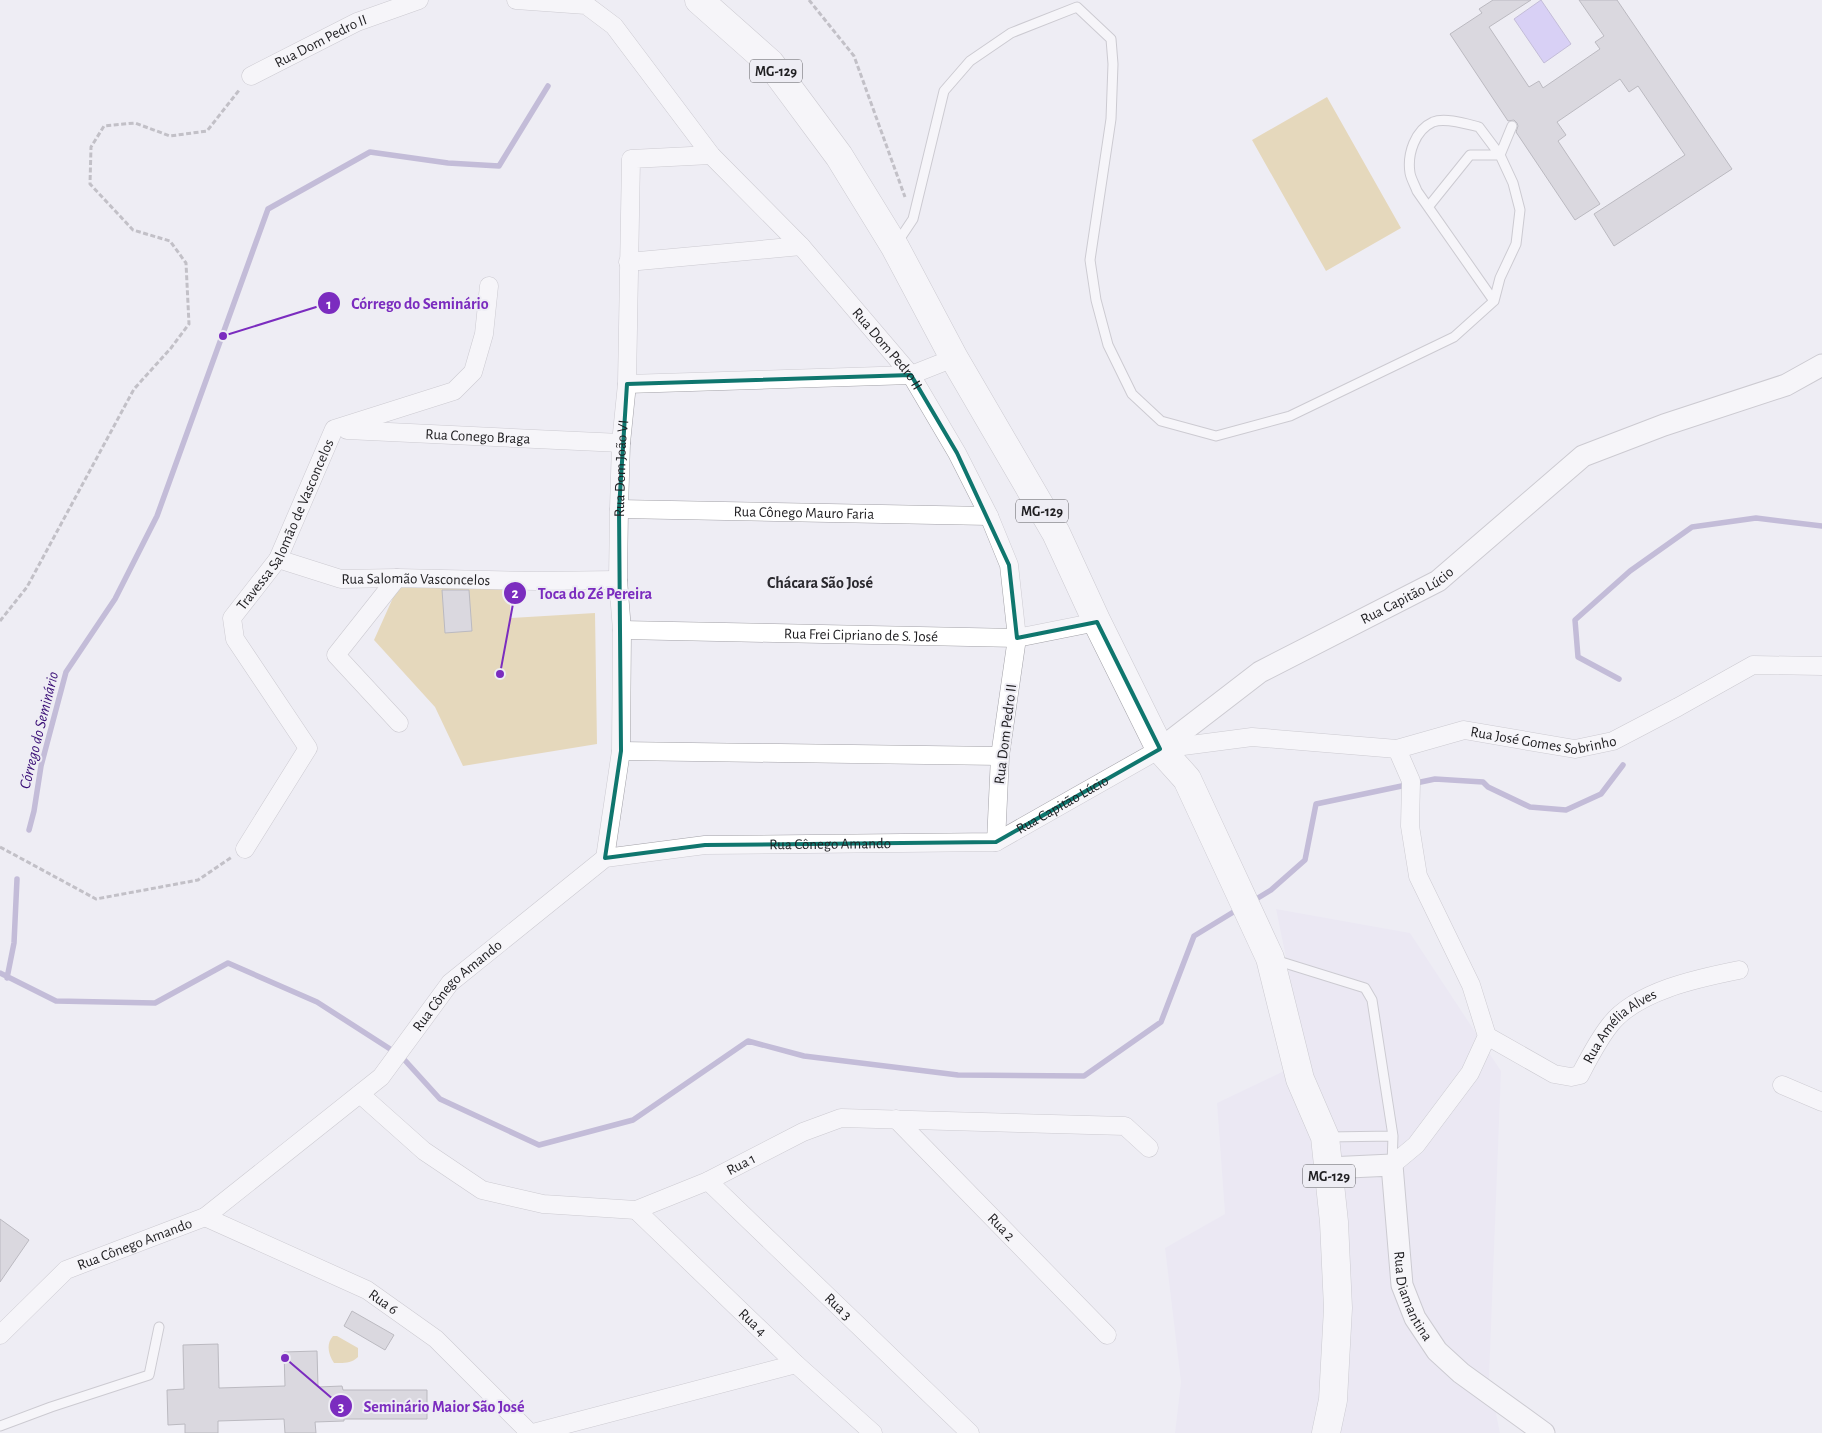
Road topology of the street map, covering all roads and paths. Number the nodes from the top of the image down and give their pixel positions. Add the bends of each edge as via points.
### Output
1 (418, 0) edge
2 (516, 0) edge
3 (698, 0) edge
4 (809, 0) edge
5 (251, 76) joint
6 (1512, 126) dead end
7 (711, 155) junction
8 (1500, 155) junction
9 (1429, 206) junction
10 (912, 219) junction
11 (801, 246) junction
12 (894, 247) junction
13 (628, 262) junction
14 (489, 286) dead end
15 (1494, 301) junction
16 (954, 358) junction
17 (1822, 364) edge
18 (911, 375) junction
19 (627, 384) junction
20 (334, 429) junction
21 (621, 443) junction
22 (619, 509) junction
23 (989, 516) junction
24 (278, 560) junction
25 (397, 578) junction
26 (618, 580) junction
27 (0, 621) edge
28 (1097, 622) junction
29 (622, 630) junction
30 (1017, 638) junction
31 (1822, 666) edge
32 (399, 723) dead end
33 (1160, 749) junction
34 (1397, 749) junction
35 (621, 751) junction
36 (1000, 756) junction
37 (996, 842) junction
38 (0, 847) edge
39 (245, 848) joint
40 (606, 858) junction
41 (1270, 958) junction
42 (1739, 970) dead end
43 (1487, 1036) junction
44 (1782, 1085) dead end
45 (360, 1094) junction
46 (1822, 1102) edge
47 (896, 1119) junction
48 (1393, 1136) junction
49 (1325, 1137) junction
50 (1149, 1148) dead end
51 (1392, 1165) junction
52 (1328, 1168) junction
53 (708, 1180) junction
54 (636, 1210) junction
55 (205, 1217) junction
56 (160, 1327) dead end
57 (0, 1335) edge
58 (1107, 1335) dead end
59 (796, 1364) junction
60 (0, 1426) edge
61 (531, 1433) edge
62 (873, 1433) edge
63 (970, 1433) edge
64 (1326, 1433) edge
65 (1544, 1433) edge

1 - 5 street, Rua Dom Pedro II via 357,22
2 - 7 street, Rua Dom Pedro II via 586,5 614,26
3 - 12 main road, MG-129 via 770,63 840,156
4 - 10 path via 854,56
5 - 27 path via 207,131 170,136 135,123 104,126 91,147 90,184 133,230 170,241 186,263 190,324 134,389 27,587
6 - 8 lane
7 - 11 street, Rua Dom Pedro II
7 - 13 street, Rua Dom João VI via 631,158
8 - 9 lane via 1470,155
8 - 9 lane via 1479,126 1434,121 1418,132 1411,152 1410,172 1417,191
8 - 15 lane via 1513,183 1520,210 1516,244 1500,278
9 - 15 lane
10 - 12 lane
10 - 15 lane via 944,91 970,61 1011,33 1077,7 1111,39 1113,64 1111,119 1090,260 1096,300 1108,345 1132,394 1160,421 1216,436 1290,416 1454,337
11 - 13 street
11 - 18 street, Rua Dom Pedro II
12 - 16 main road, MG-129
13 - 19 street, Rua Dom João VI
14 - 20 street, Travessa Salomão de Vasconcelos via 484,334 473,372 454,391
16 - 18 street
16 - 28 main road, MG-129 via 1056,534
17 - 33 street, Rua Capitão Lúcio via 1786,385 1664,424 1583,456 1438,581 1260,672
18 - 19 street
18 - 23 street, Rua Dom Pedro II
19 - 21 street, Rua Dom João VI
20 - 21 street, Rua Conego Braga
20 - 24 street, Travessa Salomão de Vasconcelos
21 - 22 street, Rua Dom João VI
22 - 23 street, Rua Cônego Mauro Faria
22 - 26 street, Rua Dom João VI
23 - 30 street, Rua Dom Pedro II via 1008,565
24 - 25 street, Rua Salomão Vasconcelos via 341,579
24 - 39 street, Travessa Salomão de Vasconcelos via 232,618 235,639 308,748
25 - 26 street, Rua Salomão Vasconcelos
25 - 32 street via 336,655
26 - 29 street, Rua Dom João VI
28 - 30 street, Rua Frei Cipriano de S. José
28 - 33 main road, MG-129
29 - 30 street, Rua Frei Cipriano de S. José
29 - 35 street, Rua Dom João VI
30 - 36 street, Rua Dom Pedro II
31 - 34 street, Rua José Gomes Sobrinho via 1753,665 1613,741 1575,749 1464,730
33 - 34 street, Rua José Gomes Sobrinho via 1252,737
33 - 37 street, Rua Capitão Lúcio
33 - 41 main road, MG-129 via 1187,779
34 - 43 street via 1411,781 1410,826 1418,876 1471,985
35 - 36 street
35 - 40 street, Rua Dom João VI
36 - 37 street, Rua Dom Pedro II
37 - 40 street, Rua Cônego Amando via 705,845
38 - 39 path via 96,899 198,880
40 - 45 street, Rua Cônego Amando via 450,983 381,1077
41 - 48 lane via 1365,988 1372,1000
41 - 49 main road, MG-129 via 1300,1079
42 - 43 street, Rua Amélia Alves via 1696,979 1632,1004 1610,1024 1580,1075 1554,1074
43 - 51 street via 1470,1073 1416,1145
44 - 46 street
45 - 54 street, Rua 1 via 424,1150 482,1190 543,1204
45 - 55 street, Rua Cônego Amando
47 - 50 street, Rua 1 via 1125,1126
47 - 53 street, Rua 1 via 841,1118 803,1132
47 - 58 street, Rua 2
48 - 49 lane
48 - 51 lane
49 - 52 main road, MG-129
51 - 52 street
51 - 65 street, Rua Diamantina via 1402,1285 1415,1318 1437,1351 1461,1373
52 - 64 main road, MG-129 via 1338,1308 1333,1400
53 - 54 street, Rua 1
53 - 63 street, Rua 3
54 - 59 street, Rua 4
55 - 57 street, Rua Cônego Amando via 66,1270
55 - 61 street, Rua 6 via 367,1290 436,1339
56 - 60 lane via 149,1375
59 - 61 street
59 - 62 street, Rua 4

